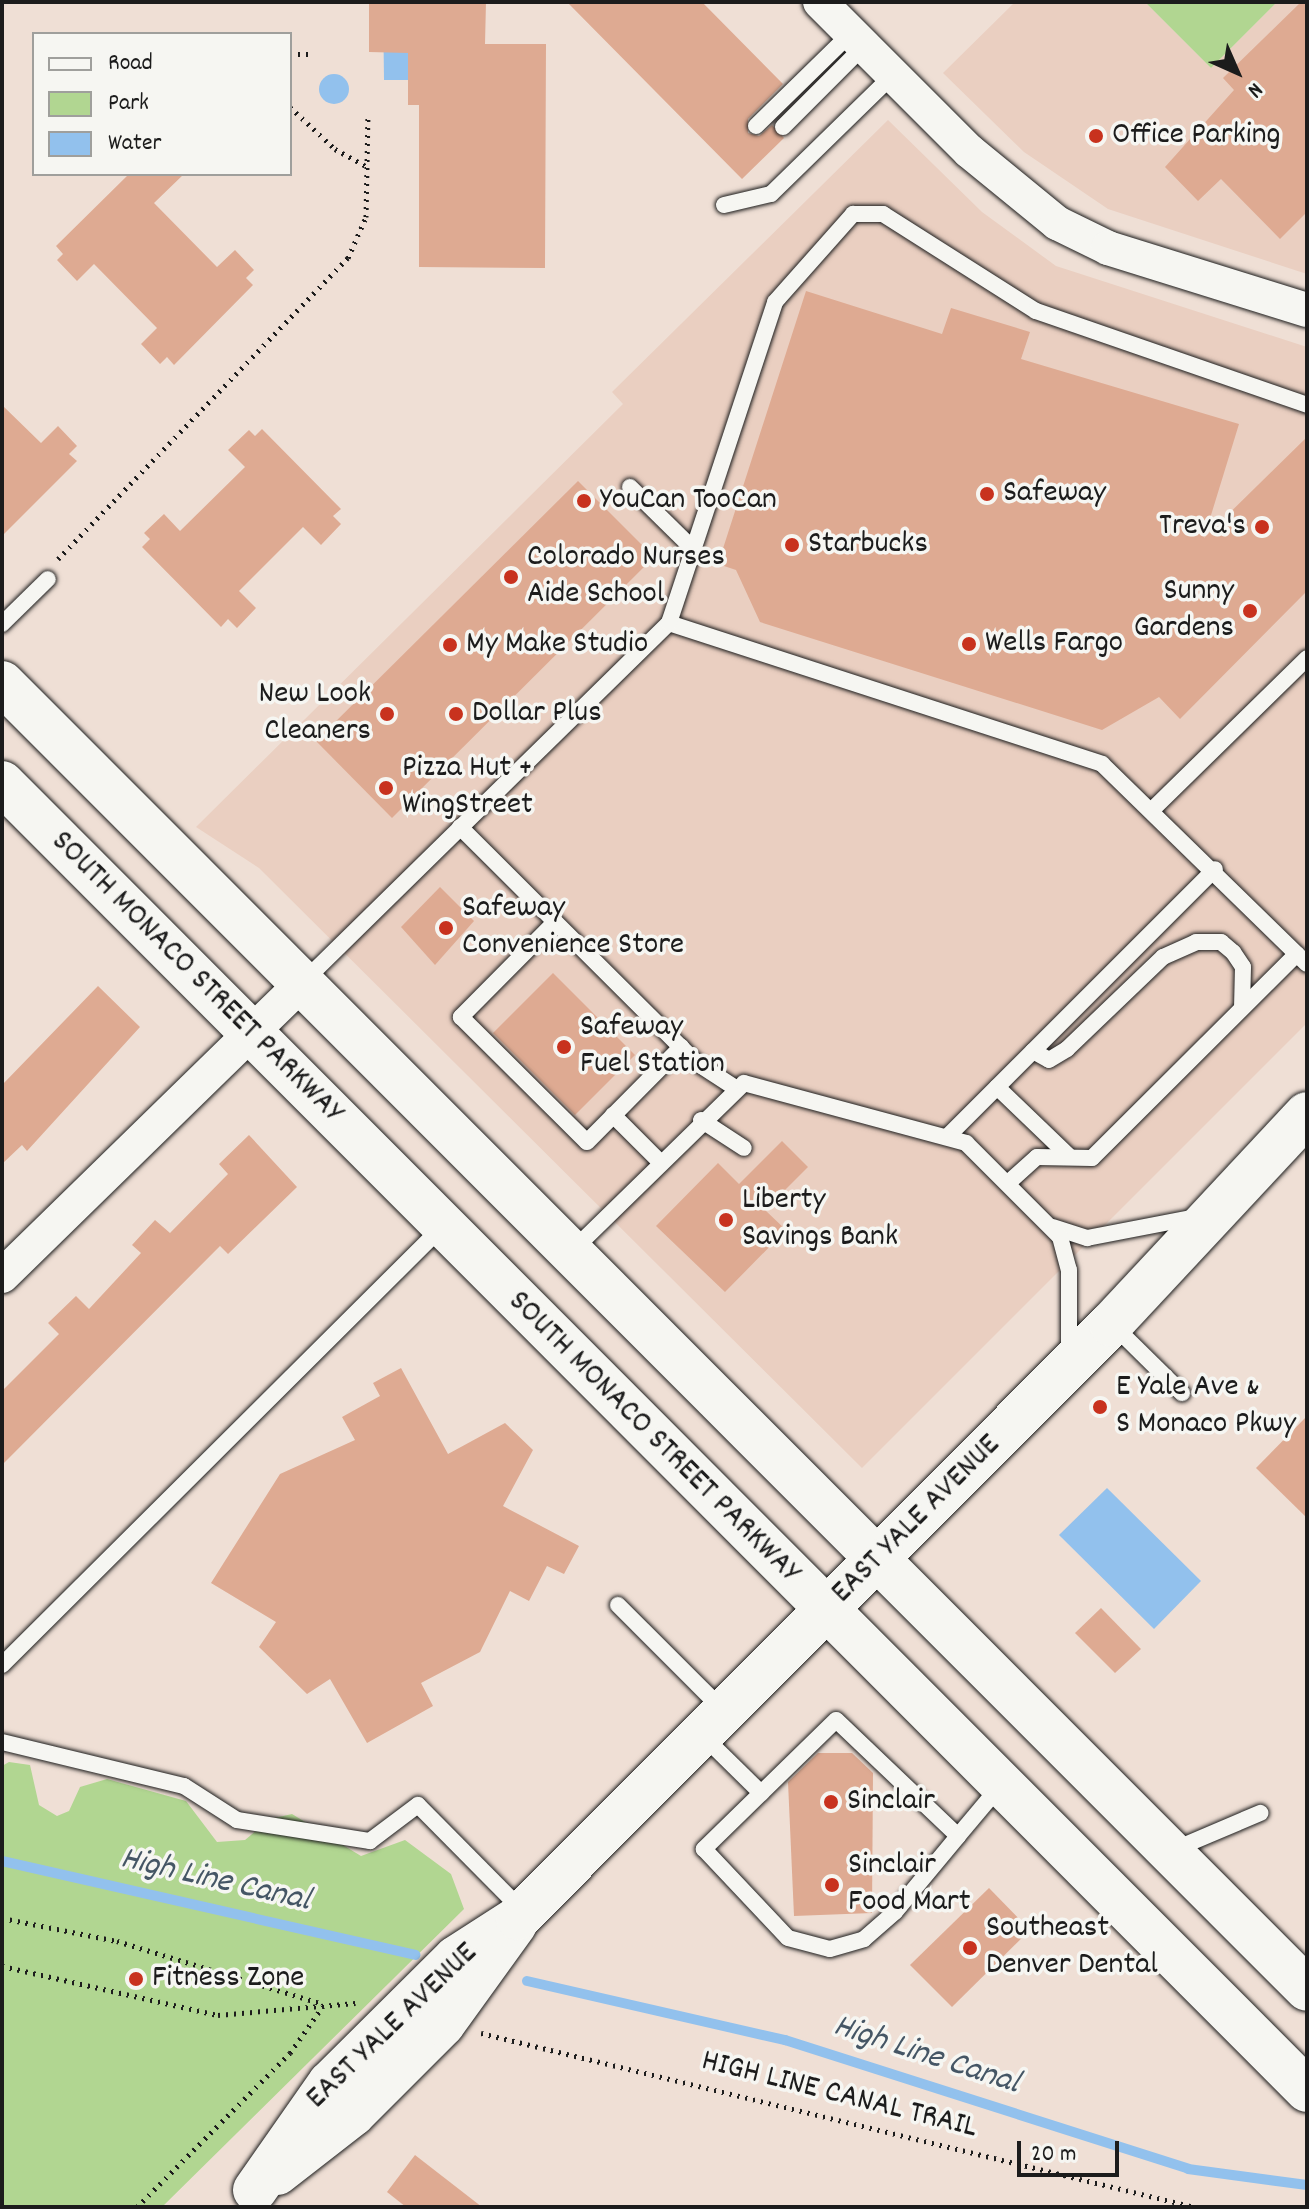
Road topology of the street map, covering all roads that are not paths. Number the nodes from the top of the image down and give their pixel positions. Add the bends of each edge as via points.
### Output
1 (820, 2) edge
2 (857, 40) junction
3 (893, 75) junction
4 (756, 126) dead end
5 (783, 127) dead end
6 (724, 205) dead end
7 (1307, 310) edge
8 (1307, 405) edge
9 (630, 487) dead end
10 (693, 549) junction
11 (48, 579) road end
12 (669, 623) junction
13 (2, 624) edge
14 (1307, 658) edge
15 (2, 683) edge
16 (2, 783) edge
17 (1154, 808) junction
18 (460, 827) junction
19 (1215, 869) junction
20 (555, 922) junction
21 (1302, 959) edge
22 (302, 983) junction
23 (1242, 1008) junction
24 (250, 1033) junction
25 (681, 1047) junction
26 (1033, 1051) junction
27 (734, 1087) junction
28 (997, 1087) junction
29 (1307, 1114) edge
30 (613, 1115) junction
31 (701, 1120) junction
32 (949, 1135) junction
33 (744, 1148) dead end
34 (1070, 1157) junction
35 (660, 1162) junction
36 (1008, 1183) junction
37 (1217, 1212) junction
38 (444, 1226) junction
39 (1053, 1227) junction
40 (571, 1252) junction
41 (2, 1276) edge
42 (1111, 1324) junction
43 (1069, 1367) junction
44 (1182, 1393) dead end
45 (876, 1560) junction
46 (618, 1605) dead end
47 (824, 1612) junction
48 (2, 1665) edge
49 (713, 1723) junction
50 (2, 1742) edge
51 (1000, 1786) junction
52 (761, 1793) junction
53 (1260, 1813) dead end
54 (958, 1836) junction
55 (1169, 1851) junction
56 (521, 1915) junction
57 (1307, 1989) edge
58 (1307, 2090) edge
59 (255, 2201) edge

1 - 2 street
2 - 3 street
2 - 4 lane
2 - 5 lane
3 - 6 lane via 774,191
3 - 7 street via 1001,181 1069,231
8 - 10 lane via 1036,311 883,214 862,210 781,288
9 - 10 lane
10 - 12 lane
11 - 13 lane
12 - 17 lane via 1077,753 1114,771
12 - 18 lane
14 - 17 lane
15 - 22 main road
16 - 24 main road, SOUTH MONACO STREET PARKWAY
17 - 19 lane
18 - 20 lane
18 - 22 lane
19 - 21 lane
19 - 26 lane
20 - 25 lane
20 - 30 lane via 461,1017 587,1142
21 - 23 lane
22 - 24 street
22 - 40 main road
23 - 26 lane via 1243,967 1233,952 1221,942 1196,942 1163,957 1067,1049 1049,1060
23 - 34 lane via 1092,1158
24 - 38 main road, SOUTH MONACO STREET PARKWAY
24 - 41 street
25 - 27 lane
25 - 30 lane
26 - 28 lane
27 - 31 lane
27 - 32 lane via 747,1084
28 - 32 lane
28 - 34 lane
29 - 37 main road, EAST YALE AVENUE
30 - 35 lane
31 - 33 lane
31 - 35 lane
32 - 36 lane
34 - 36 lane via 1037,1157
35 - 40 lane
36 - 39 lane
37 - 39 lane via 1100,1237
37 - 42 main road, EAST YALE AVENUE
38 - 47 main road, SOUTH MONACO STREET PARKWAY
38 - 48 lane
39 - 43 lane via 1069,1270
40 - 45 main road
42 - 43 main road, EAST YALE AVENUE
42 - 44 lane
43 - 45 main road, EAST YALE AVENUE
45 - 47 main road, EAST YALE AVENUE
45 - 55 main road
46 - 49 lane
47 - 49 main road, EAST YALE AVENUE
47 - 51 main road, SOUTH MONACO STREET PARKWAY
49 - 52 lane
49 - 56 main road, EAST YALE AVENUE
50 - 56 lane via 184,1786 237,1820 370,1841 418,1805
51 - 54 lane
51 - 58 main road, SOUTH MONACO STREET PARKWAY
52 - 54 lane via 836,1720
52 - 54 lane via 704,1849 788,1938 830,1949 864,1939 895,1912
53 - 55 lane
55 - 57 main road
56 - 59 main road, EAST YALE AVENUE via 443,2024

